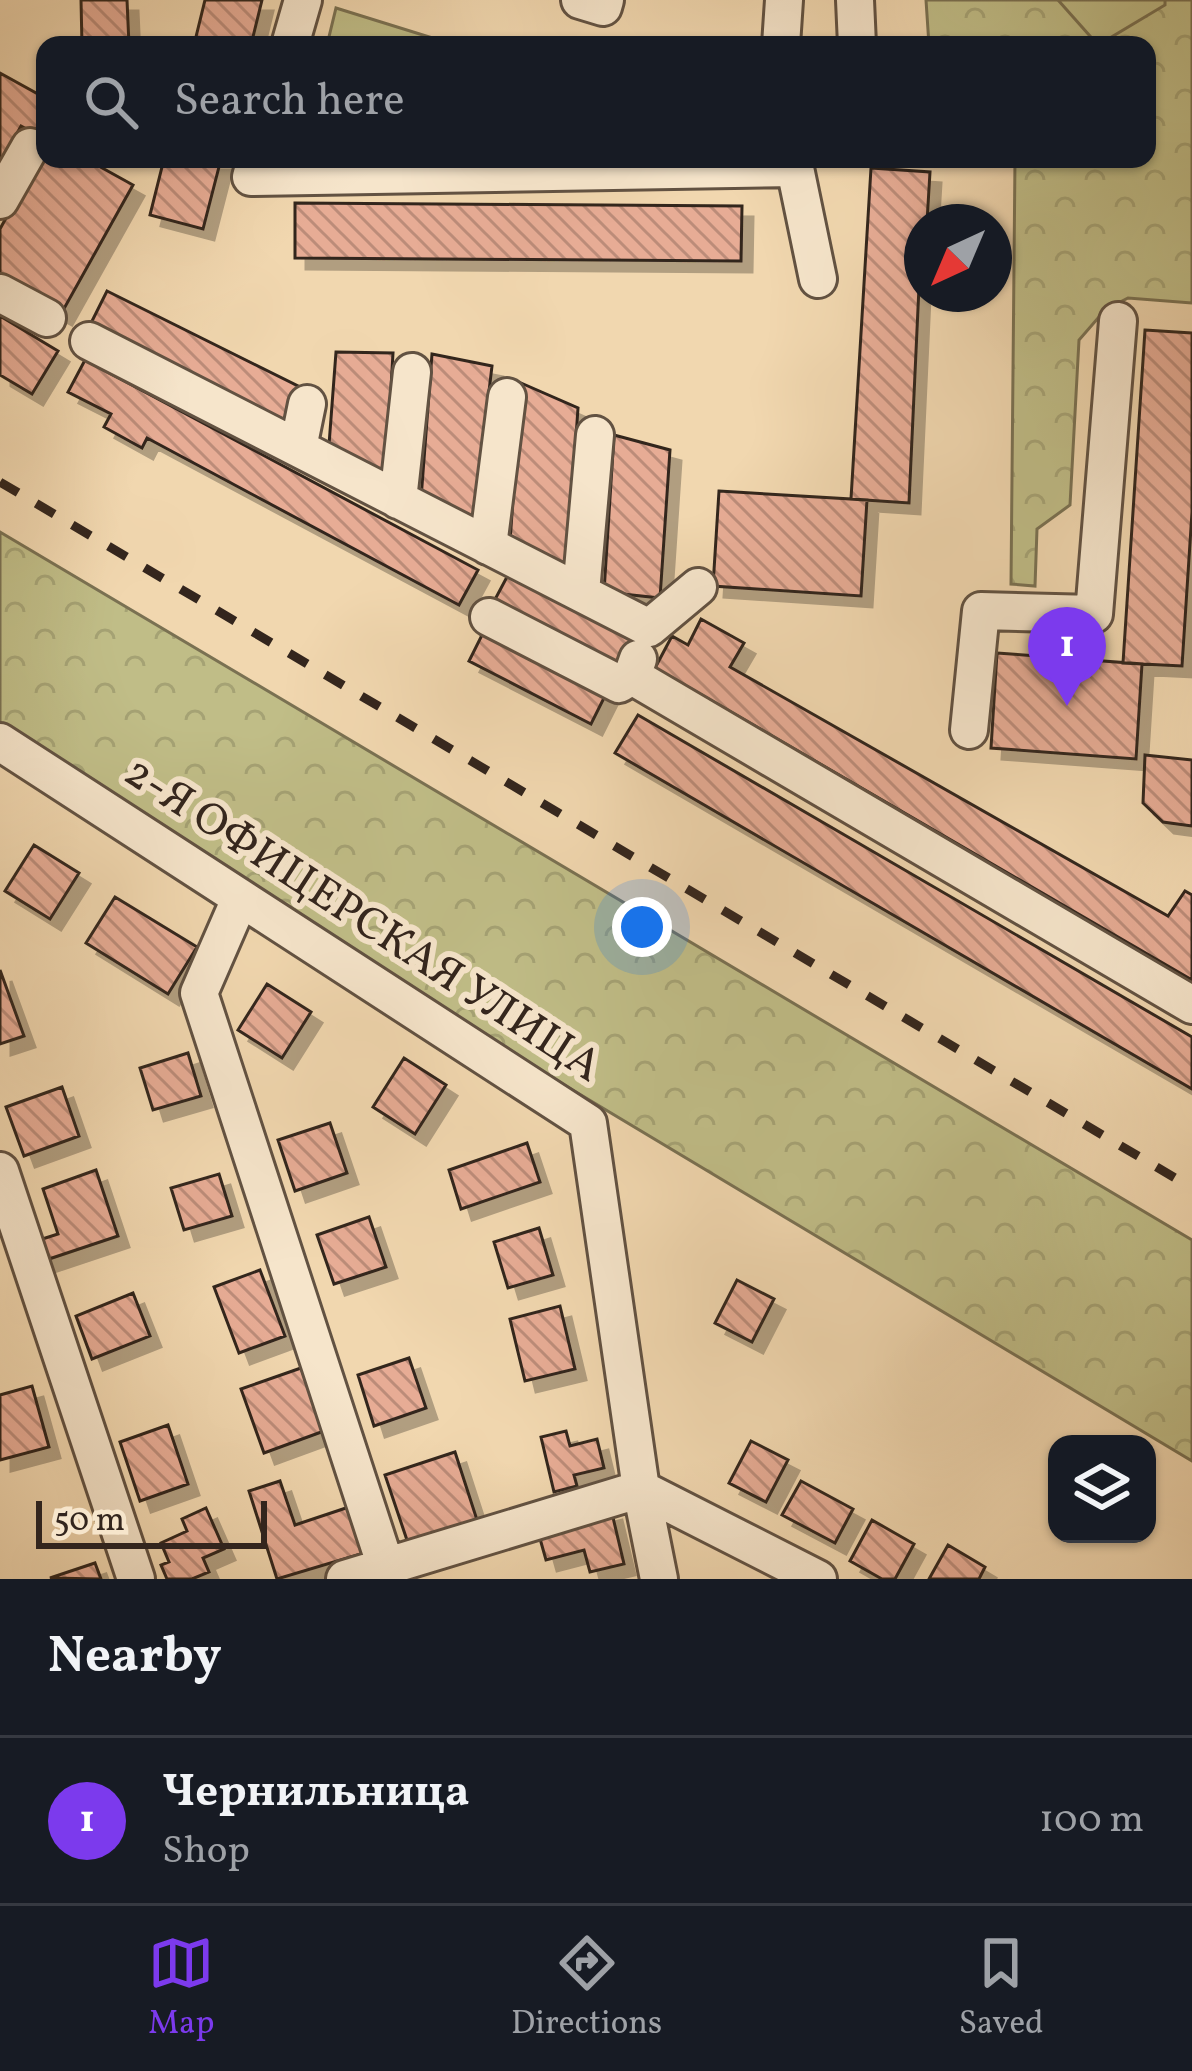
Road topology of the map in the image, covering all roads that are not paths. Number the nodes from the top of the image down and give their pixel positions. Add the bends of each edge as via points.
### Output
1 (303, 0) edge
2 (580, 0) edge
3 (605, 0) edge
4 (784, 0) edge
5 (855, 0) edge
6 (293, 36) edge
7 (782, 36) edge
8 (857, 36) edge
9 (30, 147) dead end
10 (253, 168) edge
11 (795, 168) edge
12 (795, 168) edge
13 (0, 200) edge
14 (818, 279) dead end
15 (0, 292) edge
16 (47, 318) dead end
17 (1118, 320) dead end
18 (89, 341) dead end
19 (412, 371) dead end
20 (507, 397) dead end
21 (307, 404) dead end
22 (596, 435) dead end
23 (298, 448) junction
24 (398, 500) junction
25 (488, 546) junction
26 (698, 587) dead end
27 (581, 592) junction
28 (490, 617) dead end
29 (650, 628) junction
30 (632, 676) junction
31 (969, 730) dead end
32 (0, 742) edge
33 (240, 899) junction
34 (1192, 1005) edge
35 (0, 1171) edge
36 (640, 1490) junction
37 (386, 1567) junction
38 (136, 1579) edge
39 (345, 1579) edge
40 (659, 1579) edge
41 (818, 1579) edge

1 - 6 street
2 - 3 street via 603,7
4 - 7 street
5 - 8 street
9 - 13 street
10 - 12 street via 250,177
11 - 14 street
15 - 16 street
17 - 31 street via 1094,614 981,611
18 - 23 street
19 - 24 street
20 - 25 street
21 - 23 street
22 - 27 street
23 - 24 street
24 - 25 street
25 - 27 street
26 - 29 street
27 - 29 street
28 - 30 street via 619,685
29 - 30 street
30 - 34 street
32 - 33 street, 2-Я ОФИЦЕРСКАЯ УЛИЦА
33 - 36 street, 2-Я ОФИЦЕРСКАЯ УЛИЦА via 587,1123
33 - 37 street via 199,993
35 - 38 street
36 - 37 street
36 - 40 street, 2-Я ОФИЦЕРСКАЯ УЛИЦА
36 - 41 street
37 - 39 street

